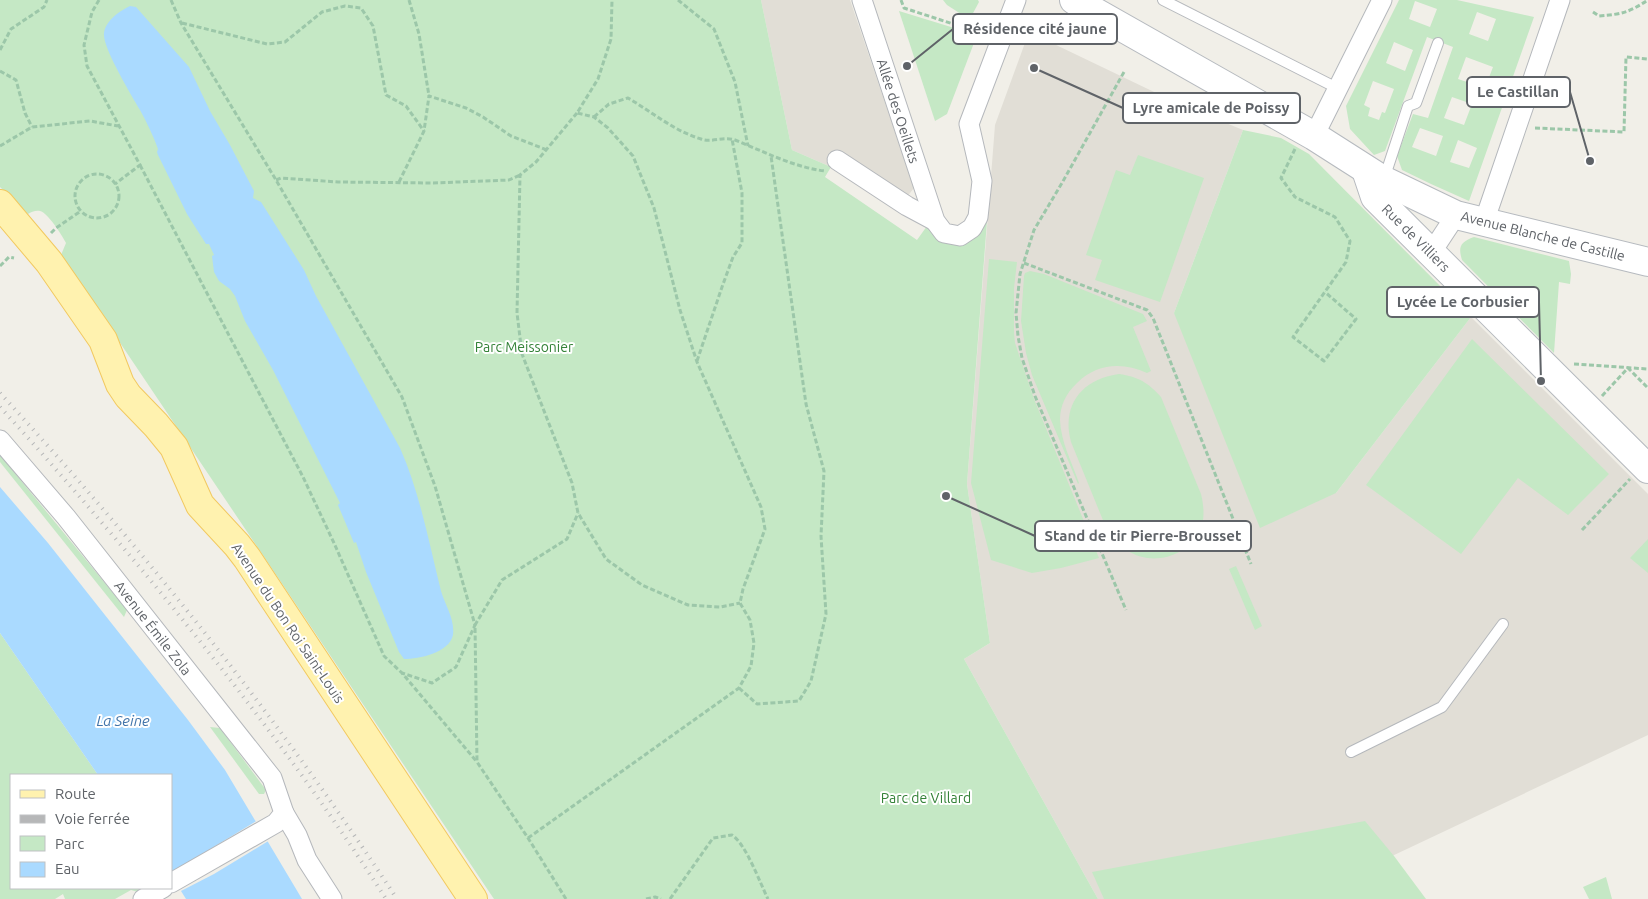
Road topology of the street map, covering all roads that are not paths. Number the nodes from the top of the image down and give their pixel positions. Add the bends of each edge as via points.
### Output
1 (862, 0) edge
2 (1016, 0) edge
3 (1074, 0) edge
4 (1163, 0) edge
5 (1382, 0) edge
6 (1560, 0) edge
7 (1438, 43) dead end
8 (1337, 88) junction
9 (1305, 141) junction
10 (832, 166) road end
11 (1375, 175) junction
12 (0, 204) edge
13 (1456, 215) junction
14 (935, 221) junction
15 (1484, 222) junction
16 (0, 233) edge
17 (1431, 253) junction
18 (1648, 262) edge
19 (0, 440) edge
20 (1640, 473) edge
21 (1503, 624) dead end
22 (1350, 752) dead end
23 (280, 818) junction
24 (172, 882) edge
25 (161, 889) edge
26 (144, 899) edge
27 (332, 899) edge
28 (459, 899) edge
29 (473, 899) edge

1 - 14 street, Allée des Oeillets
2 - 14 street via 969,124 982,181 978,217 972,228 960,236 944,233
3 - 9 street, Avenue Blanche de Castille
4 - 8 lane
5 - 8 street
6 - 15 street
7 - 11 lane via 1416,103 1408,106
8 - 9 street
9 - 11 street, Avenue Blanche de Castille
10 - 14 street
11 - 13 street, Avenue Blanche de Castille
11 - 17 street, Rue de Villiers via 1375,196
12 - 29 main road, Avenue du Bon Roi Saint-Louis via 49,262 103,340 124,390 174,447 200,505 238,545
13 - 15 street, Avenue Blanche de Castille
13 - 17 street
15 - 18 street, Avenue Blanche de Castille
16 - 28 main road, Avenue du Bon Roi Saint-Louis via 40,280 96,361 118,409 155,446 187,515 255,590
17 - 20 street, Rue de Villiers
19 - 23 street, Avenue Émile Zola via 66,517 272,778
21 - 22 lane via 1442,707
23 - 24 street
23 - 27 street, Avenue Émile Zola via 297,835 307,860
25 - 26 street

